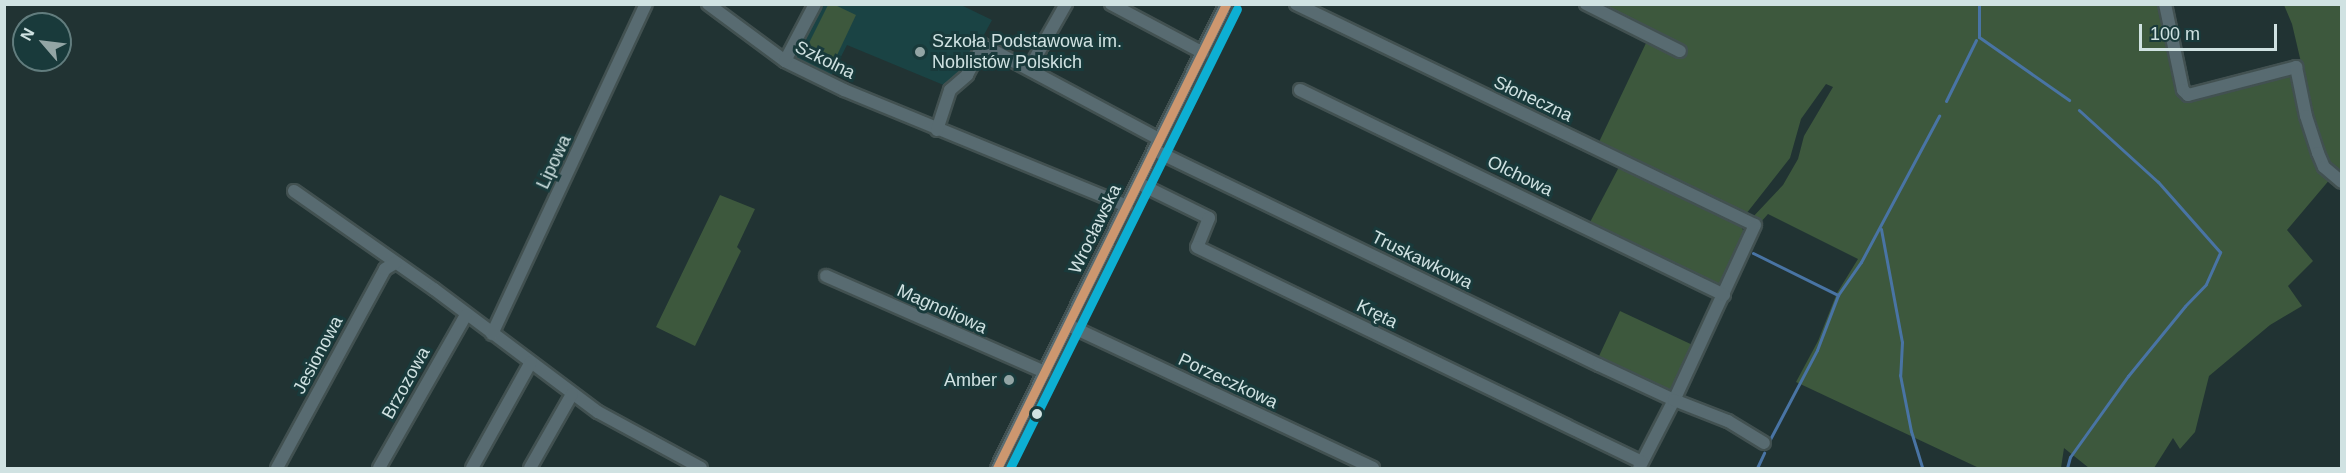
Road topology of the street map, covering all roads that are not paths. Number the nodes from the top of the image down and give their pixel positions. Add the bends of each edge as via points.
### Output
1 (646, 4) edge
2 (708, 4) edge
3 (815, 4) edge
4 (1066, 4) edge
5 (1112, 4) edge
6 (1226, 4) edge
7 (1296, 4) edge
8 (1586, 4) edge
9 (2165, 4) edge
10 (1680, 51) dead end
11 (1203, 53) junction
12 (785, 61) junction
13 (1029, 69) junction
14 (1300, 90) dead end
15 (937, 130) junction
16 (1157, 145) junction
17 (2342, 182) edge
18 (1138, 183) junction
19 (294, 191) dead end
20 (1127, 206) junction
21 (395, 263) junction
22 (826, 276) dead end
23 (1724, 295) junction
24 (466, 315) junction
25 (1068, 325) junction
26 (492, 334) junction
27 (531, 362) junction
28 (1045, 372) junction
29 (572, 393) junction
30 (1674, 400) junction
31 (1764, 443) dead end
32 (1641, 465) edge
33 (277, 468) edge
34 (379, 468) edge
35 (472, 468) edge
36 (530, 468) edge
37 (701, 468) edge
38 (998, 468) edge
39 (1373, 468) edge

1 - 26 street, Lipowa
2 - 12 street, Szkolna
3 - 12 street
4 - 13 street
5 - 11 street
6 - 11 street, Wrocławska
7 - 23 street, Słoneczna via 1755,225
8 - 10 street
9 - 17 street via 2183,90 2188,95 2296,67 2318,153 2324,166
11 - 16 street, Wrocławska
12 - 15 street, Szkolna
13 - 15 street, Truskawkowa via 983,45 967,75 950,90
13 - 16 street, Truskawkowa
14 - 23 street, Olchowa
15 - 20 street, Szkolna
16 - 18 street, Wrocławska
16 - 30 street, Truskawkowa
18 - 20 street, Wrocławska
18 - 32 street, Kręta via 1209,218 1197,246
19 - 21 street
20 - 25 street, Wrocławska
21 - 24 street
21 - 33 street, Jesionowa via 385,269
22 - 28 street, Magnoliowa
23 - 30 street
24 - 26 street
24 - 34 street, Brzozowa
25 - 28 street, Wrocławska
25 - 39 street, Porzeczkowa
26 - 27 street
27 - 29 street
27 - 35 street
28 - 38 street, Wrocławska
29 - 36 street
29 - 37 street via 598,412
30 - 31 street, Truskawkowa via 1728,421
30 - 32 street

